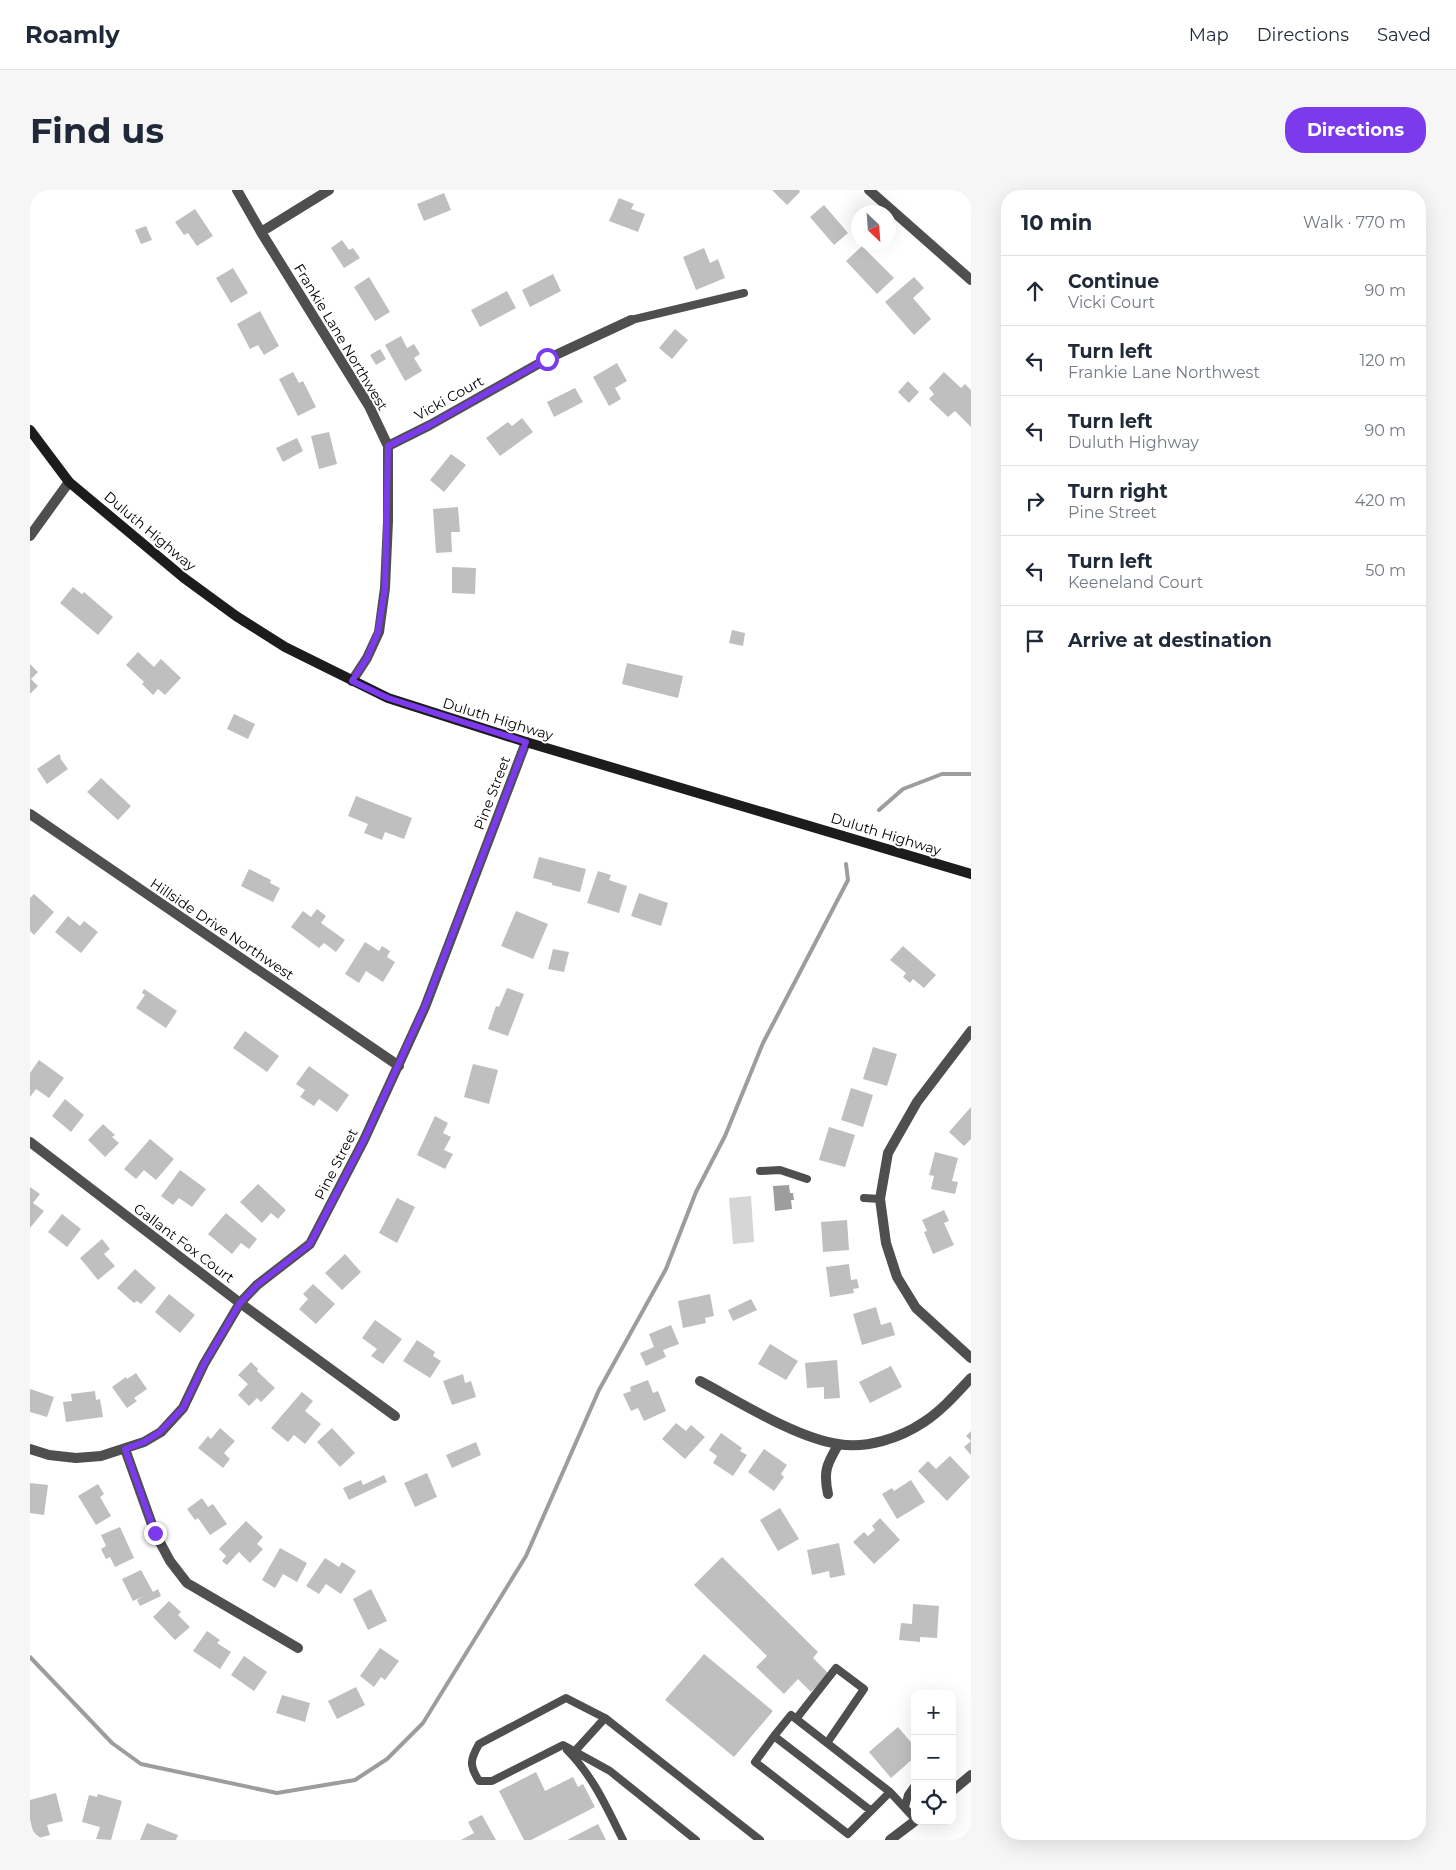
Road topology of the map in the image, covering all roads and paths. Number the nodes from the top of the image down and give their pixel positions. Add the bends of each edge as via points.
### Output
1 (237, 190) edge
2 (329, 190) edge
3 (870, 190) edge
4 (261, 232) junction
5 (971, 280) edge
6 (744, 293) dead end
7 (632, 320) joint
8 (30, 430) edge
9 (388, 446) junction
10 (69, 482) junction
11 (30, 536) edge
12 (352, 681) junction
13 (526, 742) junction
14 (30, 814) edge
15 (971, 874) edge
16 (971, 1031) edge
17 (399, 1066) junction
18 (30, 1142) edge
19 (760, 1171) dead end
20 (806, 1179) dead end
21 (864, 1198) dead end
22 (880, 1199) junction
23 (240, 1303) junction
24 (971, 1358) edge
25 (971, 1378) edge
26 (700, 1381) dead end
27 (395, 1416) dead end
28 (838, 1444) junction
29 (30, 1449) edge
30 (125, 1449) junction
31 (828, 1494) dead end
32 (298, 1648) dead end
33 (605, 1718) junction
34 (796, 1719) junction
35 (774, 1736) junction
36 (827, 1743) junction
37 (563, 1745) junction
38 (575, 1751) junction
39 (971, 1775) edge
40 (956, 1788) edge
41 (911, 1791) edge
42 (890, 1792) junction
43 (905, 1807) junction
44 (870, 1810) junction
45 (911, 1815) edge
46 (911, 1823) edge
47 (623, 1840) edge
48 (696, 1840) edge
49 (760, 1840) edge
50 (890, 1840) edge

1 - 4 street, Frankie Lane Northwest
2 - 4 street
3 - 5 street
4 - 9 street, Frankie Lane Northwest via 369,406
6 - 7 lane
7 - 9 street, Vicki Court via 547,359
8 - 10 main road, Duluth Highway
9 - 12 street, Frankie Lane Northwest via 385,588 378,632
10 - 11 street
10 - 12 main road, Duluth Highway via 184,578 236,616 285,647
12 - 13 main road, Duluth Highway via 388,698
13 - 15 main road, Duluth Highway
13 - 17 street, Pine Street
14 - 17 street, Hillside Drive Northwest
16 - 22 street via 917,1102 888,1153
17 - 23 street, Pine Street via 310,1244 257,1285
18 - 23 street, Gallant Fox Court
19 - 20 lane via 780,1170
21 - 22 lane
22 - 24 street via 886,1243 897,1277 916,1308
23 - 27 street, Gallant Fox Court
23 - 30 street, Pine Street via 204,1364 183,1408 160,1432
25 - 28 street via 949,1402 900,1436 871,1444
26 - 28 street via 789,1428
28 - 31 street via 824,1477
29 - 30 street, Pine Street via 76,1458 102,1456
30 - 32 street via 155,1533 187,1583
33 - 37 lane via 566,1698 479,1744 471,1758 472,1771 479,1780 492,1781
33 - 38 lane
33 - 49 lane
34 - 35 lane via 791,1715
34 - 36 lane
34 - 36 lane via 836,1668 864,1689
35 - 44 lane
35 - 44 lane via 755,1762 840,1828 848,1834
36 - 42 lane
37 - 38 lane
37 - 47 lane via 594,1784
38 - 48 lane via 610,1771
39 - 40 street
41 - 43 lane
42 - 43 lane
42 - 44 lane
43 - 45 lane
46 - 50 street

